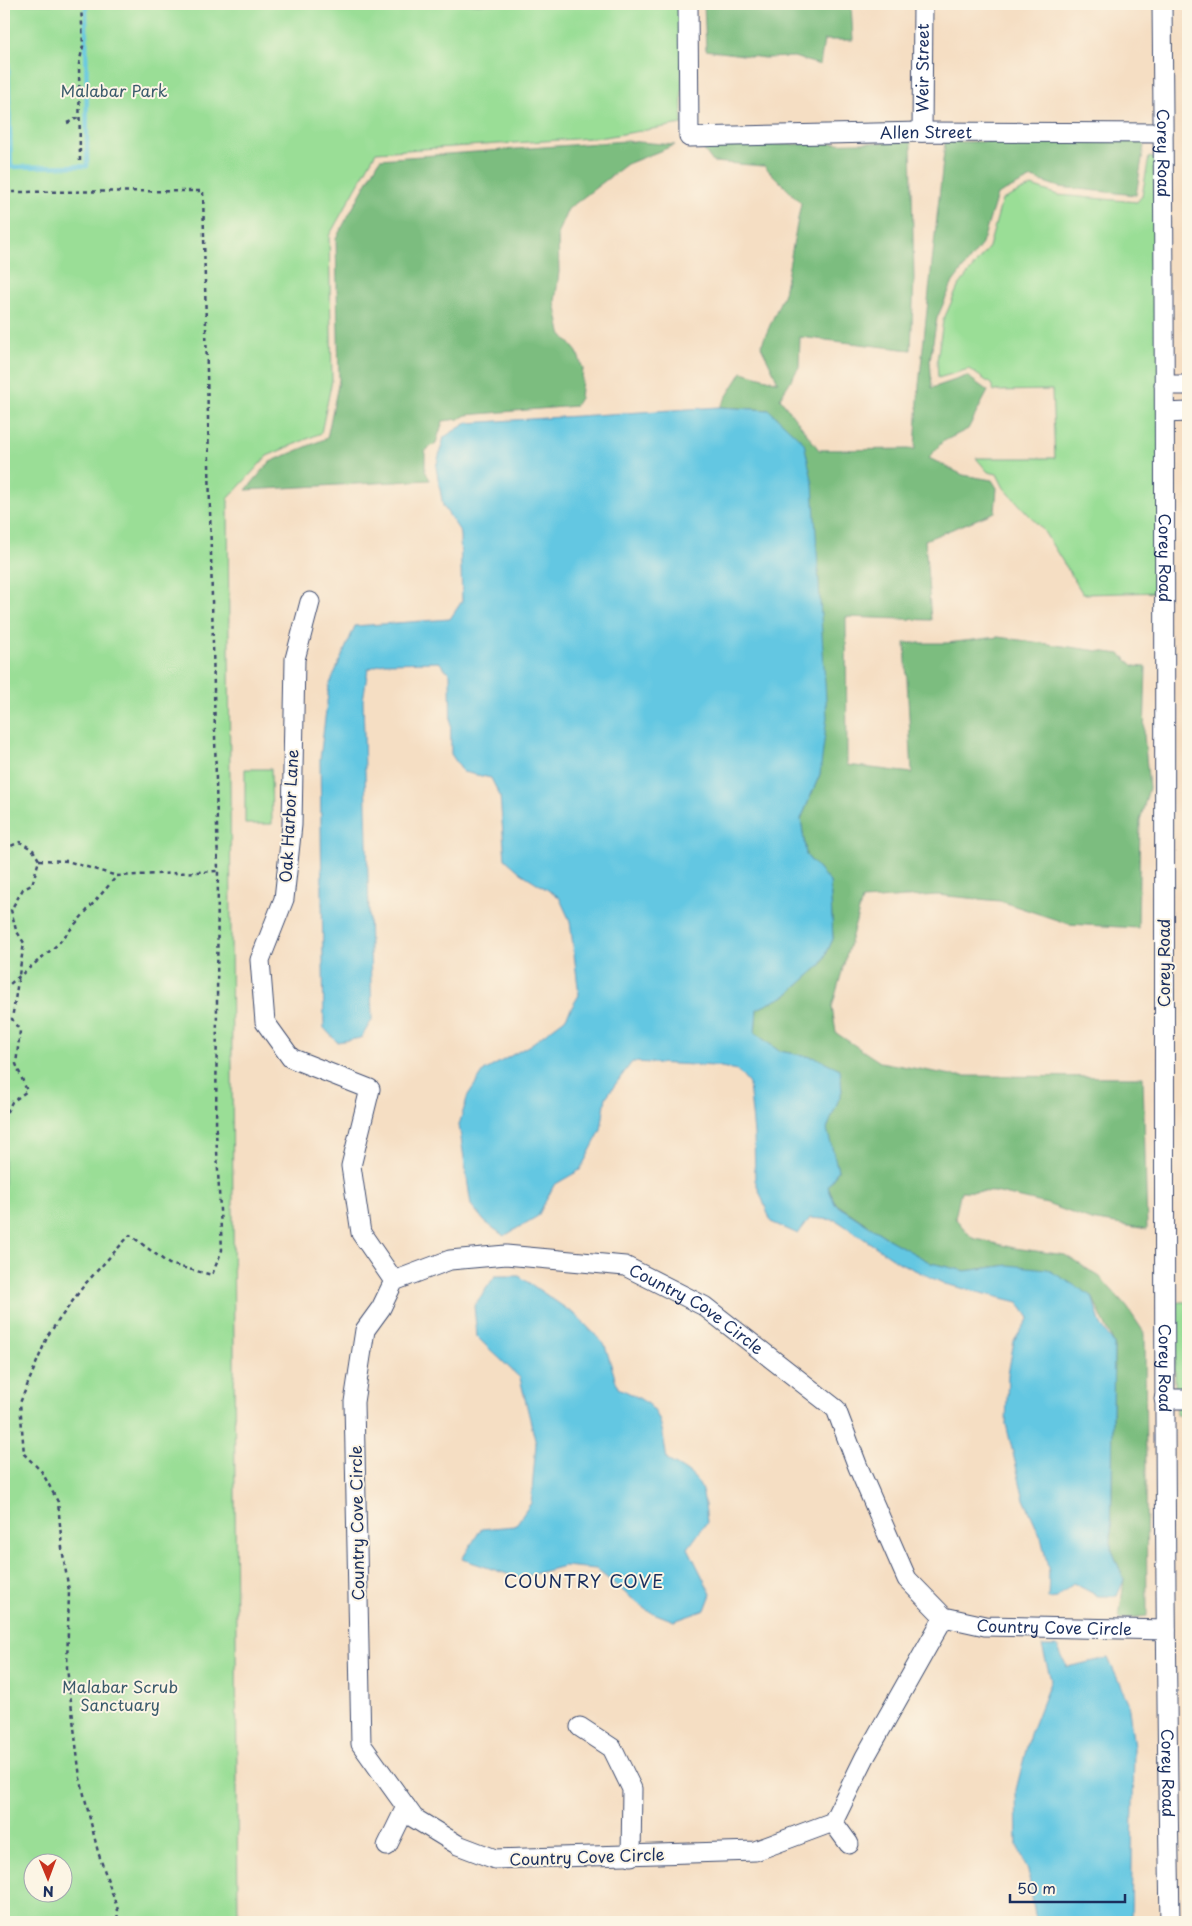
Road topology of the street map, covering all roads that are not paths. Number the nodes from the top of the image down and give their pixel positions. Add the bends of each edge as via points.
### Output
1 (688, 4) edge
2 (923, 4) edge
3 (1162, 4) edge
4 (922, 132) junction
5 (1163, 133) junction
6 (1188, 384) edge
7 (1164, 385) junction
8 (1188, 412) edge
9 (1165, 413) junction
10 (310, 602) dead end
11 (394, 1281) junction
12 (1164, 1399) junction
13 (1188, 1399) edge
14 (944, 1617) junction
15 (1166, 1630) junction
16 (580, 1727) dead end
17 (406, 1807) junction
18 (833, 1822) junction
19 (849, 1844) dead end
20 (387, 1846) dead end
21 (631, 1856) junction
22 (1170, 1922) edge

1 - 4 street, Allen Street via 689,137
2 - 4 street, Weir Street
3 - 5 street, Corey Road
4 - 5 street, Allen Street
5 - 7 street, Corey Road
6 - 7 street
7 - 9 street, Corey Road
8 - 9 street
9 - 12 street, Corey Road
10 - 11 street, Oak Harbor Lane via 295,659 292,825 284,899 260,960 265,1022 291,1058 370,1089 351,1166 361,1233
11 - 14 street, Country Cove Circle via 450,1260 506,1255 625,1266 704,1306 836,1410 907,1579
11 - 17 street, Country Cove Circle via 366,1330 354,1402 361,1744
12 - 13 street
12 - 15 street, Corey Road
14 - 15 street, Country Cove Circle via 985,1626
14 - 18 street via 865,1757
15 - 22 street, Corey Road
16 - 21 street via 612,1748 632,1789
17 - 20 street
17 - 21 street, Country Cove Circle via 414,1818 458,1845 495,1859
18 - 19 street
18 - 21 street, Country Cove Circle via 755,1852

